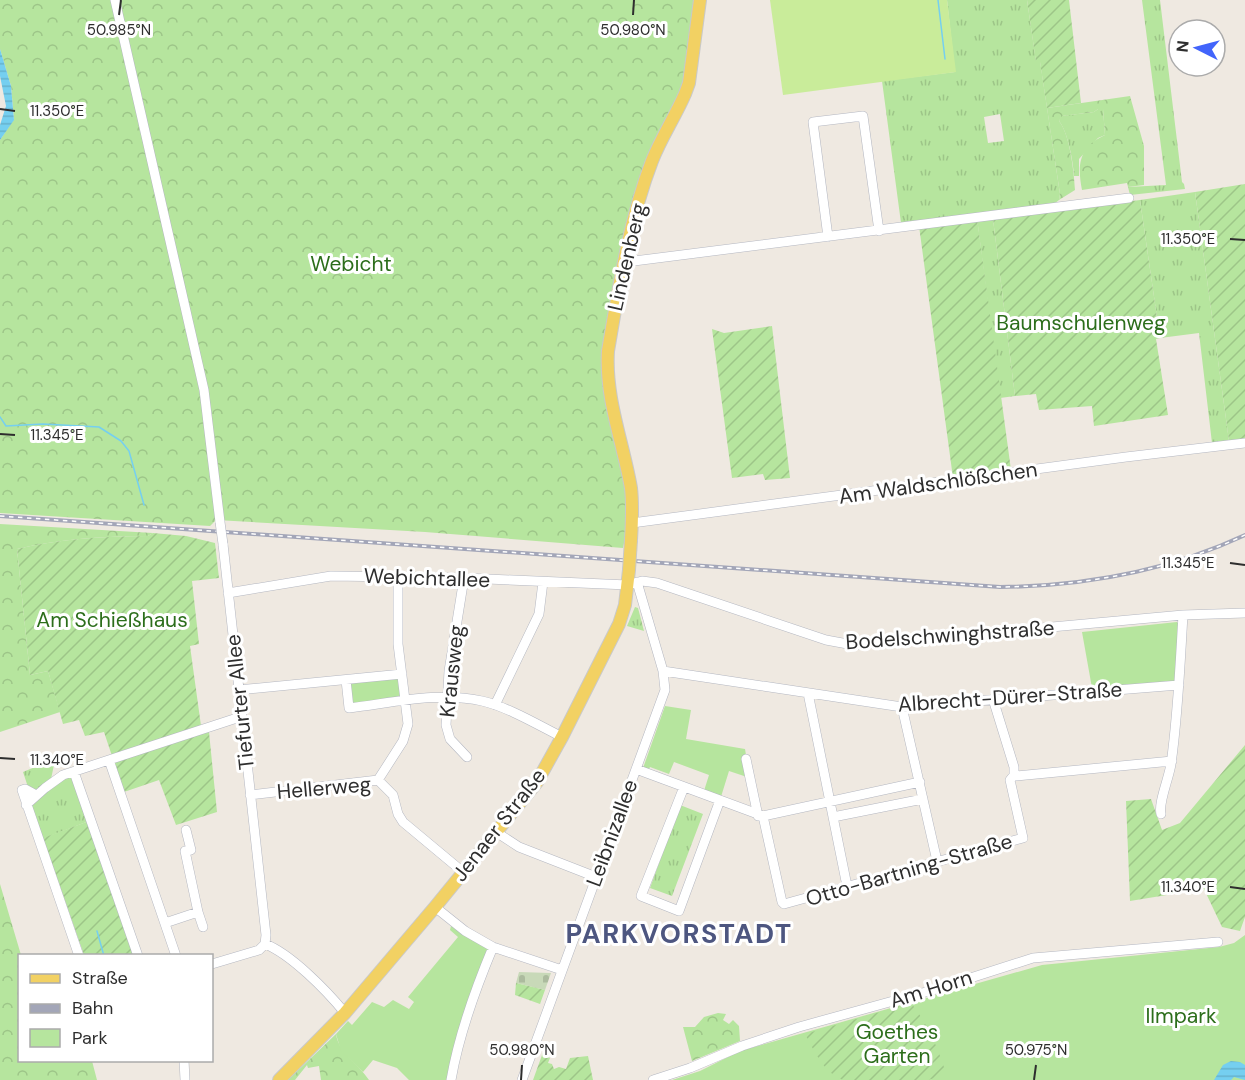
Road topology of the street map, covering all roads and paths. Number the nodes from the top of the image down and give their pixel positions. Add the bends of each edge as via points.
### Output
1 (115, 0) edge
2 (700, 0) edge
3 (1129, 198) dead end
4 (879, 231) junction
5 (828, 237) junction
6 (625, 260) junction
7 (1245, 443) edge
8 (632, 523) junction
9 (398, 576) junction
10 (464, 578) junction
11 (543, 582) junction
12 (632, 584) junction
13 (228, 593) junction
14 (1245, 613) edge
15 (1183, 615) junction
16 (663, 671) junction
17 (402, 674) junction
18 (346, 680) junction
19 (1179, 685) junction
20 (238, 690) junction
21 (808, 693) junction
22 (448, 697) junction
23 (993, 699) junction
24 (405, 702) junction
25 (495, 705) junction
26 (902, 707) junction
27 (240, 717) junction
28 (562, 737) junction
29 (467, 757) dead end
30 (746, 759) dead end
31 (109, 760) junction
32 (1172, 761) junction
33 (636, 769) junction
34 (1014, 771) junction
35 (74, 772) junction
36 (378, 780) junction
37 (920, 782) junction
38 (684, 787) junction
39 (36, 795) junction
40 (250, 795) junction
41 (923, 799) junction
42 (720, 800) junction
43 (830, 802) junction
44 (26, 805) junction
45 (1161, 814) dead end
46 (761, 816) junction
47 (833, 817) junction
48 (186, 830) dead end
49 (496, 832) junction
50 (937, 861) junction
51 (463, 872) junction
52 (596, 877) junction
53 (847, 886) junction
54 (435, 908) junction
55 (198, 912) junction
56 (165, 923) junction
57 (203, 927) dead end
58 (1218, 942) dead end
59 (265, 944) junction
60 (493, 947) junction
61 (78, 954) edge
62 (137, 954) edge
63 (175, 954) edge
64 (213, 964) edge
65 (562, 970) junction
66 (345, 1013) junction
67 (184, 1062) edge
68 (185, 1080) edge
69 (279, 1080) edge
70 (451, 1080) edge
71 (522, 1080) edge
72 (653, 1080) edge

1 - 13 street, Tiefurter Allee, bridge via 204,390
2 - 6 main road, Lindenberg via 686,94 652,161
3 - 4 street
4 - 5 street
4 - 5 street via 863,116 813,122
5 - 6 street
6 - 8 main road, Lindenberg via 607,367 631,489
7 - 8 street, Am Waldschlößchen
8 - 12 main road, Jenaer Straße, bridge
9 - 10 street, Webichtallee
9 - 13 street, Webichtallee via 330,576
9 - 17 street
10 - 11 street, Webichtallee
10 - 22 street, Krausweg
11 - 12 street, Webichtallee
11 - 25 street via 539,614
12 - 15 street, Bodelschwinghstraße via 657,583 826,640 853,645
12 - 16 street, Leibnizallee
12 - 28 main road, Jenaer Straße via 619,624
13 - 20 street, Tiefurter Allee
14 - 15 street, Bodelschwinghstraße
15 - 19 street
16 - 21 street, Albrecht-Dürer-Straße
16 - 33 street, Leibnizallee via 665,690
17 - 18 street
17 - 24 street
18 - 20 street
18 - 24 street via 349,708
19 - 23 street, Albrecht-Dürer-Straße
19 - 32 street
20 - 27 street, Tiefurter Allee
21 - 26 street, Albrecht-Dürer-Straße
21 - 43 street
22 - 24 street
22 - 25 street
22 - 29 street, Krausweg via 448,734
23 - 26 street, Albrecht-Dürer-Straße
23 - 34 street, Otto-Bartning-Straße
24 - 36 street via 405,736
25 - 28 street
26 - 37 street
27 - 31 street
27 - 40 street, Tiefurter Allee
28 - 49 main road, Jenaer Straße via 537,782
30 - 46 street
31 - 35 street
31 - 56 street
32 - 34 street
32 - 45 street via 1159,805
33 - 38 street
33 - 52 street, Leibnizallee
34 - 50 street, Otto-Bartning-Straße via 1010,780 1023,838
35 - 39 street via 54,780
35 - 62 street
36 - 40 street, Hellerweg
36 - 51 street, Hellerweg via 393,795 403,822
37 - 41 street
37 - 43 street
38 - 42 street
38 - 42 street via 641,896 679,911
39 - 44 street
39 - 44 street via 22,790
40 - 59 street, Tiefurter Allee
41 - 47 street
41 - 50 street
42 - 46 street
43 - 46 street
43 - 47 street
44 - 61 street
46 - 53 street, Otto-Bartning-Straße via 784,904
47 - 53 street
48 - 55 street via 191,850 185,851
49 - 51 main road, Jenaer Straße
49 - 52 street via 519,847
50 - 53 street, Otto-Bartning-Straße
51 - 54 main road, Jenaer Straße
52 - 65 street, Leibnizallee
54 - 60 street
54 - 66 main road, Jenaer Straße
55 - 56 street
55 - 57 street
56 - 63 street
58 - 72 street, Am Horn via 1033,958 799,1027
59 - 64 street via 259,950
59 - 66 street via 283,954
60 - 65 street
60 - 70 street via 477,985
65 - 71 street, Leibnizallee
66 - 69 main road, Jenaer Straße
67 - 68 street

